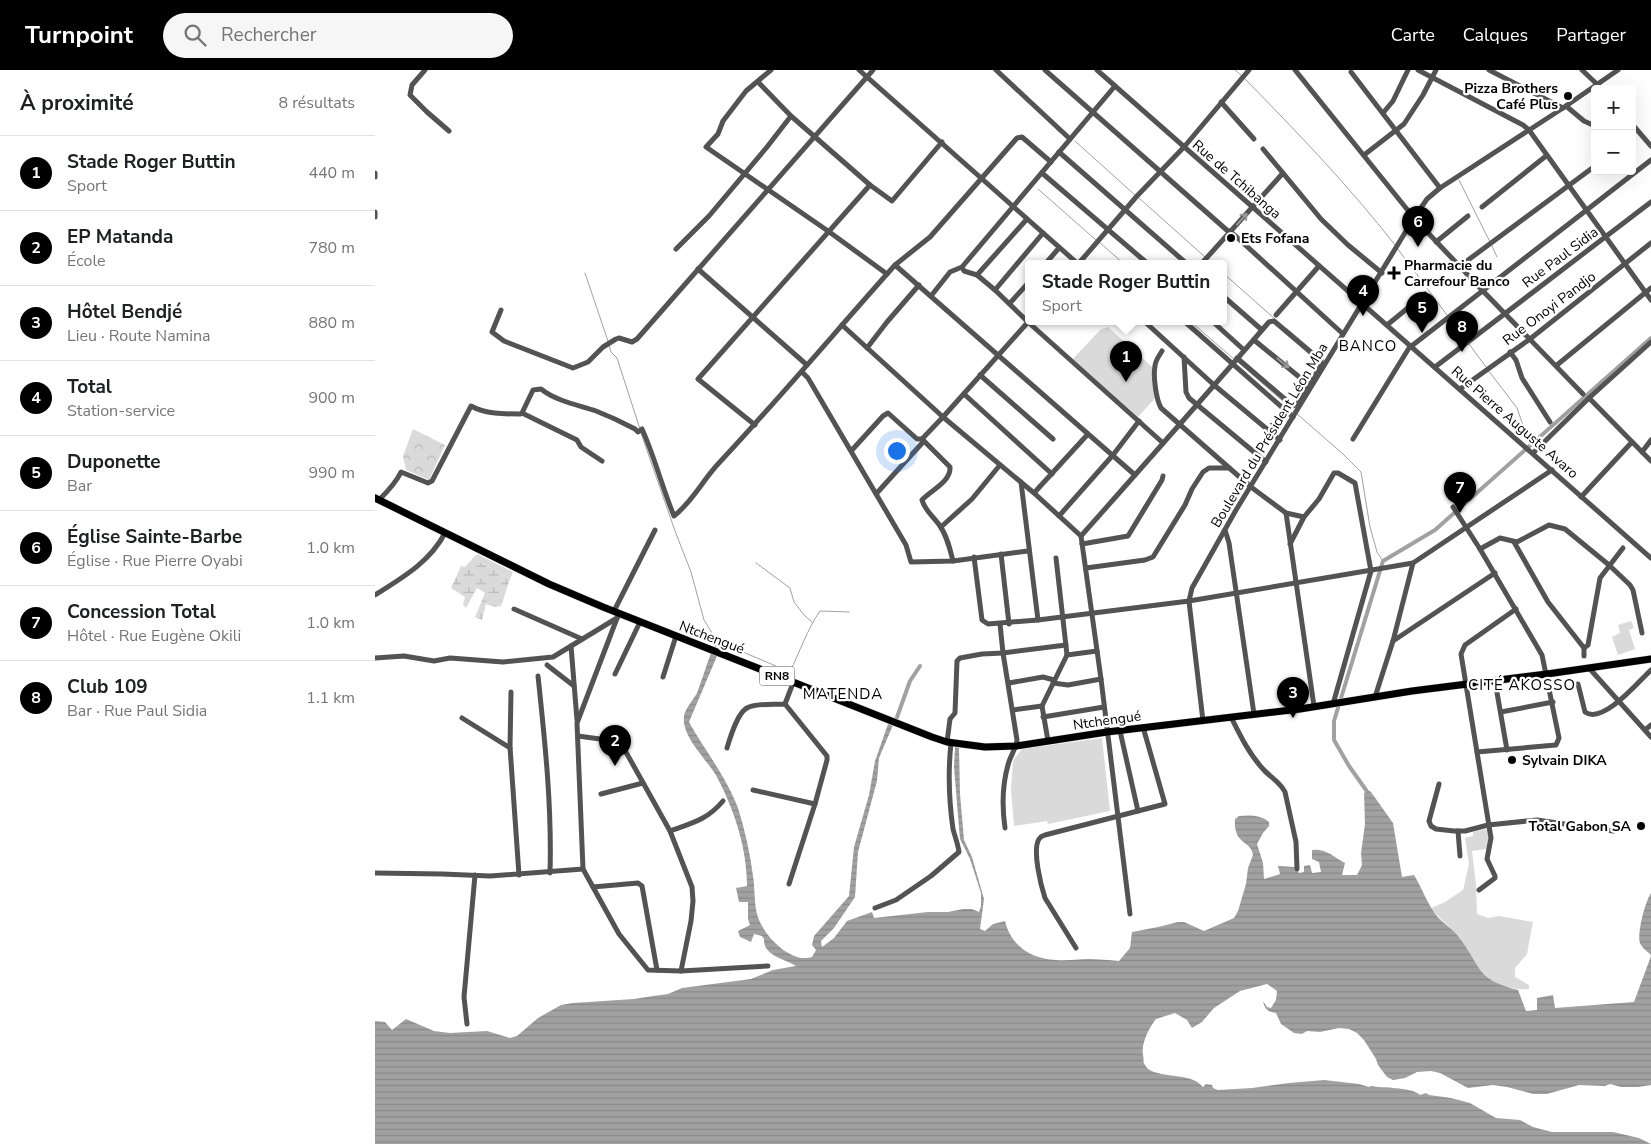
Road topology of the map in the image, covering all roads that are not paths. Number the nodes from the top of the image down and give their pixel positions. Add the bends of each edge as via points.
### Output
1 (425, 70) edge
2 (771, 70) edge
3 (859, 70) edge
4 (873, 70) edge
5 (996, 70) edge
6 (1045, 70) edge
7 (1097, 70) edge
8 (1249, 70) edge
9 (1295, 70) edge
10 (1408, 70) edge
11 (1418, 70) edge
12 (1435, 70) edge
13 (1489, 70) edge
14 (1583, 70) edge
15 (1618, 70) edge
16 (1004, 72) edge
17 (1351, 72) dead end
18 (867, 77) junction
19 (1433, 78) junction
20 (758, 82) junction
21 (1598, 83) junction
22 (1115, 86) junction
23 (1221, 102) junction
24 (1565, 107) junction
25 (1092, 113) junction
26 (1383, 113) junction
27 (791, 116) junction
28 (1591, 125) edge
29 (1636, 129) edge
30 (1529, 130) junction
31 (449, 131) dead end
32 (1396, 132) junction
33 (814, 136) junction
34 (1071, 139) junction
35 (1190, 139) junction
36 (1254, 139) dead end
37 (943, 142) junction
38 (1651, 146) edge
39 (1184, 147) junction
40 (1263, 149) dead end
41 (1059, 152) junction
42 (1191, 154) junction
43 (1364, 155) junction
44 (1546, 156) junction
45 (1651, 160) edge
46 (1051, 162) junction
47 (1591, 169) edge
48 (1161, 171) junction
49 (744, 173) junction
50 (1042, 173) junction
51 (1283, 173) junction
52 (982, 178) junction
53 (870, 185) junction
54 (1568, 186) junction
55 (1440, 188) junction
56 (768, 189) junction
57 (1651, 202) edge
58 (1253, 206) junction
59 (1013, 207) junction
60 (1482, 207) dead end
61 (1125, 210) junction
62 (1585, 211) junction
63 (375, 212) edge
64 (375, 216) edge
65 (1468, 216) dead end
66 (1414, 218) junction
67 (1027, 219) junction
68 (1108, 230) junction
69 (828, 231) junction
70 (1230, 232) junction
71 (1043, 233) junction
72 (1605, 237) junction
73 (1436, 242) junction
74 (1651, 243) edge
75 (1059, 248) junction
76 (677, 250) dead end
77 (1049, 260) edge
78 (1074, 260) edge
79 (1081, 260) edge
80 (1143, 260) edge
81 (1183, 260) edge
82 (1205, 260) edge
83 (1624, 264) junction
84 (895, 265) junction
85 (1319, 266) junction
86 (1460, 266) junction
87 (962, 267) junction
88 (698, 269) junction
89 (1382, 273) junction
90 (887, 274) junction
91 (977, 275) junction
92 (919, 286) junction
93 (1025, 286) edge
94 (1651, 288) edge
95 (995, 290) junction
96 (1481, 290) junction
97 (1297, 291) junction
98 (1645, 292) junction
99 (1425, 294) dead end
100 (931, 296) junction
101 (1227, 299) edge
102 (1651, 300) edge
103 (1010, 303) junction
104 (1363, 304) junction
105 (501, 310) dead end
106 (1504, 313) junction
107 (1276, 315) dead end
108 (752, 318) junction
109 (1025, 318) edge
110 (1025, 324) edge
111 (842, 325) junction
112 (1032, 325) edge
113 (1150, 325) edge
114 (1189, 325) edge
115 (1216, 325) edge
116 (1387, 325) junction
117 (1262, 330) junction
118 (1343, 334) junction
119 (1530, 339) junction
120 (1254, 340) junction
121 (1651, 342) edge
122 (1411, 346) junction
123 (867, 348) junction
124 (1244, 350) junction
125 (1162, 351) dead end
126 (1510, 352) junction
127 (998, 354) junction
128 (1184, 357) junction
129 (1235, 361) junction
130 (807, 365) junction
131 (1557, 365) junction
132 (1435, 367) junction
133 (801, 372) junction
134 (981, 375) junction
135 (1215, 385) junction
136 (1310, 385) junction
137 (1460, 389) junction
138 (964, 394) junction
139 (1583, 394) dead end
140 (1589, 398) junction
141 (1197, 404) junction
142 (522, 413) junction
143 (1295, 415) junction
144 (943, 418) junction
145 (1139, 421) junction
146 (1550, 422) dead end
147 (1180, 424) junction
148 (755, 426) junction
149 (1088, 434) junction
150 (1053, 439) dead end
151 (1353, 439) dead end
152 (923, 440) junction
153 (1280, 440) junction
154 (1651, 440) edge
155 (1632, 442) junction
156 (1163, 443) junction
157 (852, 450) junction
158 (1531, 451) junction
159 (1641, 452) junction
160 (1113, 455) junction
161 (603, 461) dead end
162 (1651, 461) edge
163 (1266, 462) junction
164 (1000, 465) junction
165 (1229, 468) junction
166 (1553, 470) junction
167 (1052, 474) junction
168 (1135, 475) junction
169 (1163, 476) dead end
170 (1021, 482) junction
171 (1251, 487) junction
172 (877, 494) junction
173 (1034, 494) junction
174 (1581, 497) junction
175 (377, 499) edge
176 (1453, 507) dead end
177 (1286, 513) junction
178 (1059, 516) junction
179 (1304, 517) junction
180 (941, 526) junction
181 (1467, 528) junction
182 (655, 530) dead end
183 (1225, 530) junction
184 (445, 533) junction
185 (1081, 536) junction
186 (1514, 542) junction
187 (1082, 544) junction
188 (1290, 544) junction
189 (1623, 548) dead end
190 (1481, 549) junction
191 (1028, 551) junction
192 (1001, 554) junction
193 (974, 557) junction
194 (1056, 558) dead end
195 (1651, 558) edge
196 (953, 561) junction
197 (1413, 563) junction
198 (1609, 565) junction
199 (1086, 568) junction
200 (1373, 570) junction
201 (1495, 572) junction
202 (1295, 583) junction
203 (1236, 592) junction
204 (375, 595) edge
205 (1189, 601) junction
206 (514, 609) dead end
207 (1516, 609) junction
208 (1092, 613) junction
209 (617, 614) junction
210 (1063, 616) junction
211 (1038, 620) junction
212 (640, 622) junction
213 (1000, 624) junction
214 (1009, 624) junction
215 (1642, 633) dead end
216 (676, 636) junction
217 (582, 639) junction
218 (1393, 641) junction
219 (1066, 645) junction
220 (571, 646) junction
221 (1583, 648) junction
222 (1097, 651) junction
223 (1003, 653) junction
224 (1067, 655) junction
225 (1584, 656) dead end
226 (375, 658) edge
227 (1651, 659) edge
228 (547, 665) dead end
229 (1589, 668) junction
230 (1651, 670) edge
231 (615, 674) dead end
232 (1547, 674) junction
233 (539, 676) dead end
234 (663, 677) dead end
235 (1101, 679) junction
236 (1053, 681) junction
237 (1495, 681) junction
238 (793, 683) junction
239 (1009, 683) junction
240 (1465, 684) junction
241 (1578, 684) dead end
242 (574, 686) junction
243 (511, 692) dead end
244 (1375, 697) junction
245 (1553, 702) junction
246 (1618, 702) junction
247 (785, 704) junction
248 (1334, 704) junction
249 (1042, 706) junction
250 (1313, 706) junction
251 (1104, 707) junction
252 (1013, 710) junction
253 (1501, 712) junction
254 (1254, 714) junction
255 (1043, 716) junction
256 (1231, 717) junction
257 (462, 718) dead end
258 (1203, 721) junction
259 (577, 723) junction
260 (1651, 724) edge
261 (1143, 727) junction
262 (1120, 730) junction
263 (1645, 730) junction
264 (1107, 732) junction
265 (578, 736) junction
266 (1651, 737) edge
267 (1048, 741) junction
268 (949, 743) junction
269 (1016, 746) junction
270 (511, 748) junction
271 (727, 748) dead end
272 (1507, 750) junction
273 (1477, 752) junction
274 (643, 783) junction
275 (1439, 784) dead end
276 (753, 790) dead end
277 (601, 794) dead end
278 (723, 801) dead end
279 (815, 804) junction
280 (1137, 811) junction
281 (1117, 816) junction
282 (1625, 823) dead end
283 (1489, 825) junction
284 (1005, 828) dead end
285 (670, 831) junction
286 (1458, 831) junction
287 (1460, 856) dead end
288 (1297, 869) dead end
289 (583, 870) junction
290 (550, 873) junction
291 (375, 874) edge
292 (475, 875) junction
293 (519, 875) junction
294 (789, 884) dead end
295 (593, 888) junction
296 (1479, 890) dead end
297 (875, 908) dead end
298 (1130, 914) dead end
299 (1076, 948) dead end
300 (769, 966) dead end
301 (657, 970) junction
302 (681, 971) junction
303 (467, 1024) dead end

1 - 31 street via 412,85 410,95
2 - 20 street
3 - 18 street
4 - 18 street
5 - 16 street
6 - 25 street
7 - 22 street, Rue de Tchibanga
8 - 23 street
9 - 43 street
10 - 26 street via 1393,101
11 - 19 street
12 - 19 street
13 - 24 street
14 - 21 street
15 - 21 street, Boulevard du Président Léon Mba
16 - 34 street
17 - 26 street
18 - 33 street
18 - 37 street
19 - 30 street
19 - 32 street via 1412,114
20 - 27 street
20 - 49 street via 746,91 706,147
21 - 24 street, Boulevard du Président Léon Mba
22 - 25 street
22 - 39 street, Rue de Tchibanga
23 - 35 street
23 - 36 street
24 - 28 street
24 - 30 street, Boulevard du Président Léon Mba
25 - 34 street
25 - 48 street
26 - 32 street
27 - 33 street
27 - 49 street
29 - 38 street
30 - 44 street
30 - 55 street, Boulevard du Président Léon Mba
32 - 43 street
32 - 55 street
33 - 53 street
33 - 56 street
34 - 41 street
35 - 39 street
35 - 42 street
37 - 52 street
37 - 53 street via 892,201
39 - 42 street, Rue de Tchibanga
39 - 48 street
40 - 51 street
41 - 46 street
41 - 61 street
42 - 58 street, Rue de Tchibanga
43 - 66 street
44 - 54 street
44 - 60 street
45 - 62 street
46 - 50 street
46 - 52 street via 1020,137
47 - 54 street
48 - 61 street
48 - 70 street
49 - 56 street
49 - 76 street
50 - 59 street
50 - 68 street
51 - 58 street
51 - 89 street via 1321,219
52 - 59 street
52 - 84 street via 930,237
53 - 69 street
54 - 62 street
54 - 86 street
55 - 66 street, Boulevard du Président Léon Mba via 1427,199
56 - 69 street
56 - 88 street
57 - 72 street, Rue Paul Sidia
70 -> 58 street
58 - 85 street, Rue de Tchibanga
59 - 67 street
59 - 87 street
61 - 68 street
61 - 81 street
62 - 72 street
62 - 96 street
63 - 64 street
65 - 73 street
66 - 73 street
66 - 89 street, Boulevard du Président Léon Mba
67 - 71 street
67 - 91 street
68 - 79 street
68 - 80 street
69 - 90 street
69 - 108 street
70 - 82 street
70 - 97 street
71 - 75 street
71 - 95 street
72 - 83 street
72 - 106 street, Rue Paul Sidia
73 - 86 street
74 - 83 street, Rue Onoyi Pandjo
75 - 77 street
75 - 78 street
83 - 98 street
83 - 119 street, Rue Onoyi Pandjo
84 - 90 street
84 - 92 street
85 - 97 street
85 - 104 street, Rue de Tchibanga
86 - 96 street
87 - 91 street
87 - 100 street via 950,272
88 - 105 street via 637,339 632,342 619,338 588,362 573,368 492,332
88 - 108 street
89 - 104 street, Boulevard du Président Léon Mba
90 - 111 street
91 - 95 street
92 - 100 street
92 - 123 street
93 - 103 street
94 - 98 street
95 - 103 street
96 - 106 street
96 - 122 street
97 - 107 street
97 - 118 street
98 - 102 street
98 - 131 street
99 - 116 street
100 - 127 street
101 - 117 street
103 - 109 street
104 - 116 street, Rue Pierre Auguste Avaro
104 - 118 street, Boulevard du Président Léon Mba
106 - 119 street
106 - 132 street, Rue Paul Sidia
108 - 130 street
108 - 148 street via 698,379
110 - 127 street
111 - 123 street
111 - 130 street
112 - 145 street
113 - 128 street
114 - 129 street
115 - 124 street
116 - 122 street, Rue Pierre Auguste Avaro
117 - 120 street
117 - 136 street via 1274,321 1321,361
118 - 136 street, Boulevard du Président Léon Mba
119 - 126 street, Rue Onoyi Pandjo
119 - 131 street
120 - 124 street
120 -> 136 street
121 - 140 street
122 - 132 street, Rue Pierre Auguste Avaro
122 - 151 street
123 - 144 street
124 - 129 street
125 - 147 street via 1154,367 1158,400 1161,408
126 - 137 street, Rue Onoyi Pandjo
126 - 146 street
127 - 134 street
127 - 149 street
128 - 135 street
128 - 141 street via 1187,394
129 - 135 street
129 - 136 street via 1291,406 1296,405
129 - 143 street
130 - 133 street
131 - 139 street
132 - 137 street, Rue Pierre Auguste Avaro
133 - 148 street
133 - 157 street via 808,378
134 - 138 street
134 - 150 street
135 - 141 street
135 - 153 street
136 - 143 street, Boulevard du Président Léon Mba
137 - 158 street, Rue Pierre Auguste Avaro
138 - 144 street
138 - 167 street
140 - 155 street
140 - 158 street
141 - 147 street
141 - 163 street
142 - 148 street via 533,390 541,389 640,431 643,429 674,516
142 - 161 street via 577,440 581,447
142 - 175 street via 500,413 471,406 432,480 428,482 401,472
143 - 153 street, Boulevard du Président Léon Mba
144 - 152 street
144 - 164 street
145 - 156 street
145 - 160 street
147 - 156 street
147 - 165 street
149 - 160 street
149 - 167 street
152 - 157 street via 917,439 888,413
152 - 172 street
152 - 180 street via 950,466 950,474 922,500 930,516
153 - 163 street, Boulevard du Président Léon Mba
154 - 159 street
155 - 159 street
155 - 174 street
156 - 168 street
157 - 172 street
158 - 166 street, Rue Pierre Auguste Avaro
159 - 162 street
160 - 168 street
160 - 178 street
163 - 171 street, Boulevard du Président Léon Mba
164 - 170 street
164 - 180 street via 972,499
165 - 171 street
165 - 199 street via 1209,468 1203,472 1153,557
166 - 174 street, Rue Pierre Auguste Avaro
166 - 181 street
167 - 173 street
168 - 185 street
169 - 187 street via 1128,536
170 - 173 street
170 - 191 street
171 - 177 street
171 - 183 street, Boulevard du Président Léon Mba
172 - 196 street via 906,545 911,562
173 - 178 street
174 - 195 street, Rue Pierre Auguste Avaro
175 - 184 main road, Ntchengué / RN8
176 - 181 street
177 - 179 street
177 - 188 street
178 - 185 street
179 - 188 street
179 - 200 street via 1334,473 1353,482
180 - 196 street
181 - 190 street
181 - 197 street
182 - 209 street
183 - 203 street
183 - 205 street, Boulevard du Président Léon Mba via 1192,588
184 - 204 street via 416,569
184 - 209 main road, Ntchengué / RN8
185 - 187 street
186 - 190 street via 1499,538
186 - 198 street via 1549,525 1558,527 1565,529
186 - 221 street via 1548,602
187 - 199 street
188 - 202 street
189 - 198 street
190 - 201 street
191 - 192 street
191 - 211 street
192 - 193 street
192 - 214 street
193 - 196 street
193 - 213 street via 982,620 988,624
194 - 210 street
197 - 200 street
197 - 218 street
198 - 215 street via 1633,590
198 - 221 street via 1600,578 1588,645
199 - 208 street
200 - 202 street
200 - 248 street
201 - 207 street
201 - 218 street
202 - 203 street
202 - 250 street
203 - 205 street
203 - 254 street
205 - 208 street
205 - 258 street, Boulevard du Président Léon Mba
206 - 217 street
207 - 232 street via 1542,655
207 - 240 street via 1463,647
208 - 210 street
208 - 222 street
209 - 212 main road, Ntchengué / RN8
209 - 217 street
209 - 259 street
210 - 211 street
210 - 219 street
211 - 214 street
212 - 216 main road, Ntchengué / RN8
212 - 231 street
213 - 214 street
213 - 223 street
216 - 234 street
216 - 238 main road, Ntchengué / RN8
217 - 220 street
218 - 244 street
219 - 223 street
219 - 224 street
220 - 226 street via 553,657 503,662 450,658 434,661 405,656
220 - 242 street
221 - 225 street
222 - 224 street
222 - 235 street
223 - 239 street
223 - 268 street via 958,659 955,713 950,719
224 - 236 street
227 - 229 main road, Ntchengué
228 - 242 street
229 - 232 main road, Ntchengué
229 - 246 street
230 - 246 street
232 - 237 main road, Ntchengué
232 - 245 street
233 - 290 street via 548,768
235 - 236 street via 1068,685
235 - 251 street
236 - 239 street via 1043,677
236 - 249 street
237 - 240 main road, Ntchengué
237 - 253 street
238 - 247 street
238 - 268 main road, Ntchengué / RN8
239 - 252 street
240 - 244 main road, Ntchengué
240 - 273 street
241 - 246 street via 1587,714 1604,711
242 - 259 street
243 - 270 street
244 - 248 main road, Ntchengué
245 - 253 street
245 - 272 street via 1559,738 1556,745
246 - 263 street
247 - 271 street via 748,707 733,729
247 - 279 street via 827,756
248 - 250 main road, Ntchengué
249 - 252 street
249 - 255 street
250 - 254 main road, Ntchengué
251 - 255 street
251 - 264 street
252 - 269 street
253 - 272 street
254 - 256 main road, Ntchengué
255 - 267 street
256 - 258 main road, Ntchengué
256 - 288 street via 1263,769 1285,792 1297,842
257 - 270 street
258 - 261 main road, Ntchengué / RN8
259 - 265 street
260 - 263 street
261 - 262 main road, Ntchengué / RN8
261 - 280 street via 1165,804
262 - 264 main road, Ntchengué / RN8
262 - 280 street
263 - 266 street
264 - 267 main road, Ntchengué / RN8
264 - 281 street
265 - 274 street via 622,745
265 - 289 street
267 - 269 main road, Ntchengué / RN8
268 - 269 main road, Ntchengué / RN8 via 992,748
268 - 297 street via 953,829 959,852 896,900
269 - 284 street via 1003,786
270 - 293 street
272 - 273 street
273 - 283 street
274 - 277 street
274 - 285 street
275 - 286 street via 1429,820 1431,826
276 - 279 street
278 - 285 street via 705,818
279 - 294 street
280 - 281 street
281 - 298 street
281 - 299 street via 1045,835 1038,842 1042,890
282 - 283 street via 1613,831 1537,820
283 - 286 street
283 - 296 street via 1491,838 1487,859 1495,876
285 - 302 street via 693,894
286 - 287 street
289 - 290 street
289 - 295 street
290 - 293 street
291 - 292 street
292 - 293 street
292 - 303 street via 464,997
295 - 301 street via 619,934 648,970
295 - 301 street via 638,883 642,886
300 - 302 street
301 - 302 street

